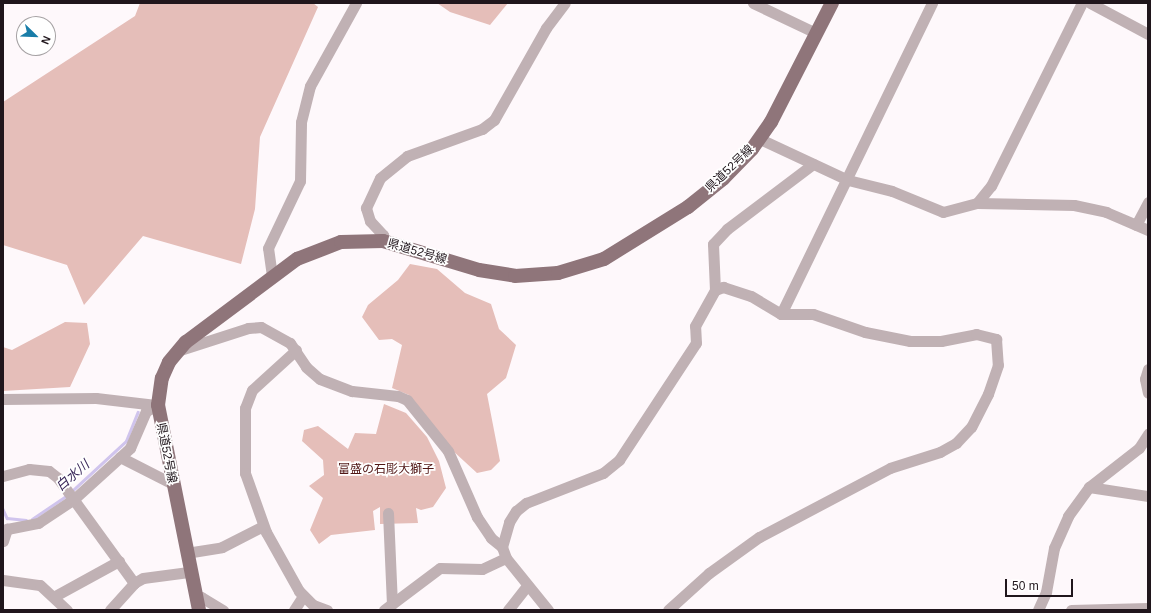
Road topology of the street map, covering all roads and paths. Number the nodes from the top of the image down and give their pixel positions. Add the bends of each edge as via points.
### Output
1 (356, 3) edge
2 (565, 3) edge
3 (753, 3) edge
4 (832, 3) edge
5 (932, 3) edge
6 (1082, 3) edge
7 (1097, 5) edge
8 (816, 33) junction
9 (1148, 34) edge
10 (760, 139) junction
11 (813, 164) junction
12 (848, 180) junction
13 (1148, 202) edge
14 (977, 203) junction
15 (1136, 225) junction
16 (1148, 230) edge
17 (383, 241) junction
18 (272, 276) junction
19 (715, 290) junction
20 (781, 314) junction
21 (296, 350) junction
22 (177, 351) junction
23 (1148, 369) edge
24 (1148, 393) edge
25 (3, 399) edge
26 (158, 405) junction
27 (1148, 434) edge
28 (120, 457) junction
29 (3, 476) edge
30 (171, 483) junction
31 (1089, 487) junction
32 (1148, 496) edge
33 (74, 499) junction
34 (388, 513) dead end
35 (263, 526) junction
36 (3, 541) edge
37 (502, 547) junction
38 (186, 553) junction
39 (506, 558) junction
40 (119, 561) junction
41 (189, 572) junction
42 (3, 580) edge
43 (134, 582) junction
44 (527, 586) junction
45 (54, 596) junction
46 (303, 596) junction
47 (197, 604) edge
48 (388, 607) edge
49 (1148, 608) edge
50 (67, 610) edge
51 (110, 610) edge
52 (224, 610) edge
53 (294, 610) edge
54 (327, 610) edge
55 (508, 610) edge
56 (548, 610) edge
57 (668, 610) edge
58 (1038, 610) edge
59 (1071, 610) edge

1 - 18 street via 310,86 302,122 300,181 268,248
2 - 17 street via 546,28 494,120 482,129 407,156 380,178 366,208 370,221 383,235
3 - 8 street
4 - 8 main road, 県道52号線
5 - 12 street
6 - 14 street via 991,186
7 - 9 street
8 - 10 main road, 県道52号線
10 - 11 street
10 - 17 main road, 県道52号線 via 731,171 688,207 616,253 570,270 543,275 501,274
11 - 12 street
11 - 19 street via 727,229 713,244
12 - 14 street via 892,191 943,212
12 - 20 street
13 - 15 street
14 - 15 street via 1074,205 1106,212
15 - 16 street
17 - 18 main road, 県道52号線 via 357,240 321,248 297,259
18 - 22 main road, 県道52号線
19 - 20 street via 723,287 751,296
19 - 37 street via 695,326 696,343 619,460 603,473 526,503 516,511 504,534
20 - 57 street via 814,314 865,332 910,341 988,335 996,339 998,365 970,427 956,443 940,452 890,468 759,538 709,573
21 - 22 street via 277,333 261,327 248,328
21 - 35 street via 258,382 245,408 245,473
21 - 37 street via 313,375 337,386 367,394 398,396 407,400 448,451 477,517 491,538
22 - 26 main road, 県道52号線 via 162,378
23 - 24 street via 1145,379
25 - 26 street via 96,398
26 - 28 street via 149,407 134,442
26 - 30 main road, 県道52号線
27 - 31 street via 1139,448
28 - 30 street
28 - 33 street
29 - 33 street via 29,469 49,470
30 - 38 main road, 県道52号線
31 - 32 street
31 - 58 street via 1068,516 1054,548 1046,592
33 - 36 street via 38,523 7,529
33 - 40 street
34 - 48 street
35 - 38 street via 222,547
35 - 46 street
37 - 39 street
38 - 41 main road, 県道52号線
39 - 44 street
39 - 48 street via 482,569 440,568
40 - 43 street
40 - 45 street
41 - 43 street via 150,575
41 - 47 main road, 県道52号線
42 - 45 street via 29,582
43 - 51 street
44 - 55 street
44 - 56 street
45 - 50 street
46 - 53 street
46 - 54 street via 313,605
47 - 52 street via 201,597
49 - 59 street

